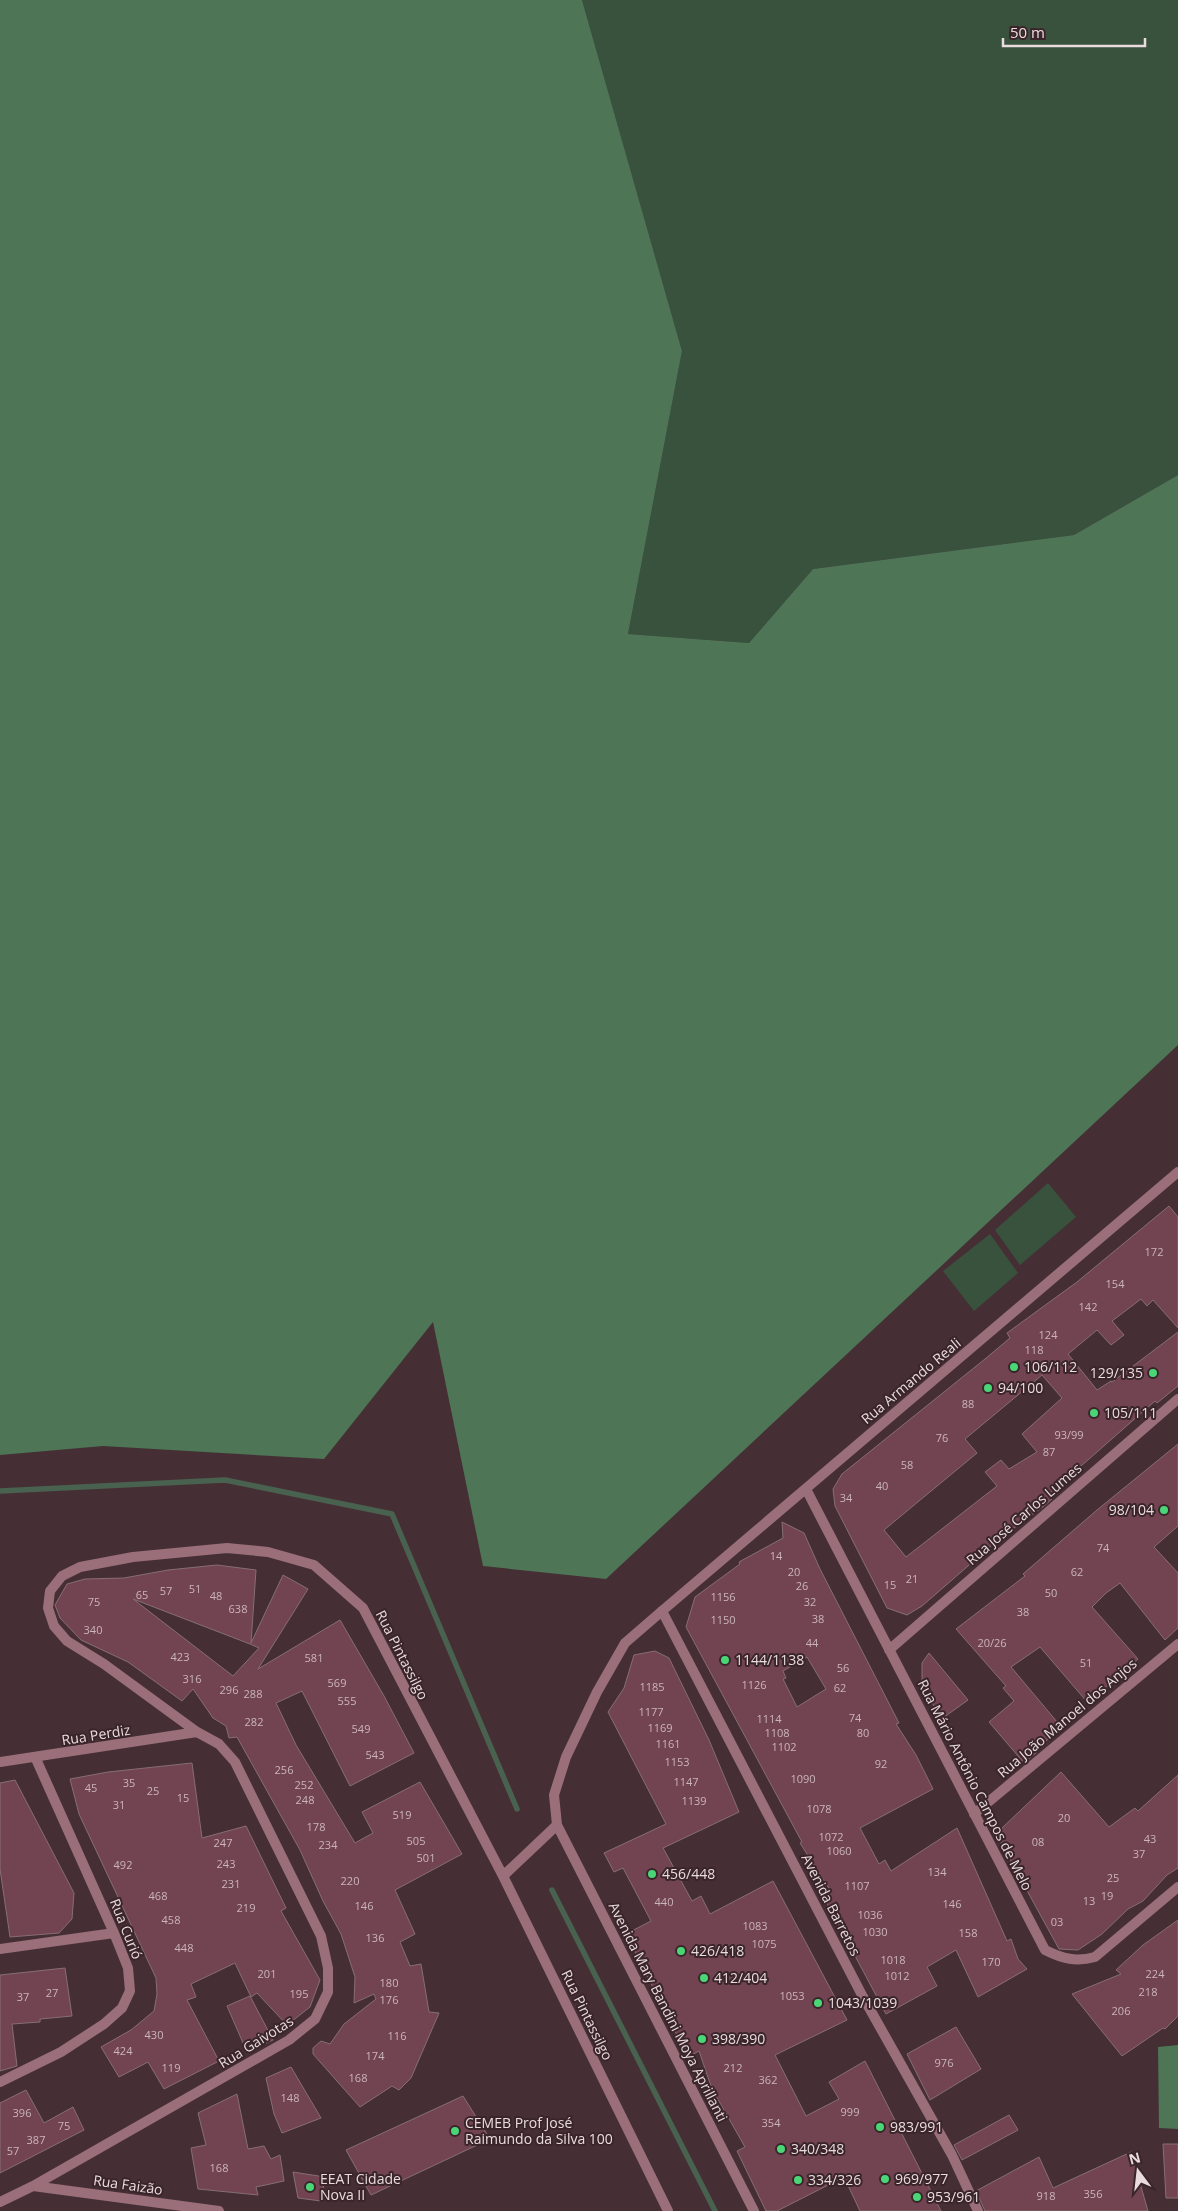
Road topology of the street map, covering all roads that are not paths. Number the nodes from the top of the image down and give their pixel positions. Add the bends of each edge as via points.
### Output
1 (1178, 1172) edge
2 (1178, 1399) edge
3 (806, 1489) junction
4 (662, 1611) junction
5 (1178, 1644) edge
6 (889, 1650) junction
7 (197, 1732) junction
8 (36, 1759) junction
9 (0, 1762) edge
10 (974, 1814) junction
11 (556, 1825) junction
12 (503, 1876) junction
13 (1178, 1887) edge
14 (114, 1933) junction
15 (0, 1949) edge
16 (0, 2082) edge
17 (33, 2186) junction
18 (0, 2202) edge
19 (219, 2211) edge
20 (668, 2211) edge
21 (754, 2211) edge
22 (978, 2211) edge

1 - 3 street, Rua Armando Reali
2 - 6 street, Rua José Carlos Lumes
3 - 4 street, Rua Armando Reali
3 - 6 street, Rua Mário Antônio Campos de Melo
4 - 11 street, Rua Armando Reali via 625,1643 597,1692 566,1756 554,1795
4 - 22 street, Avenida Barretos via 863,1997 952,2155
5 - 10 street, Rua João Manoel dos Anjos
6 - 10 street, Rua Mário Antônio Campos de Melo
7 - 8 street, Rua Perdiz
7 - 12 street, Rua Pintassilgo via 67,1641 54,1626 48,1608 50,1591 62,1576 80,1567 133,1556 227,1548 268,1552 314,1565 363,1608
7 - 17 street, Rua Gaivotas via 219,1744 235,1762 321,1936 328,1968 328,1992 315,2019 289,2040
8 - 9 street, Rua Perdiz
8 - 14 street, Rua Curió
10 - 13 street, Rua Mário Antônio Campos de Melo via 1046,1950 1062,1958 1080,1961 1095,1957
11 - 12 street
11 - 21 street, Avenida Mary Bandini Moya Aprillanti
12 - 20 street, Rua Pintassilgo
14 - 15 street
14 - 16 street, Rua Curió via 128,1968 130,1991 122,2008 104,2024 60,2052
17 - 18 street, Rua Gaivotas
17 - 19 street, Rua Faizão

